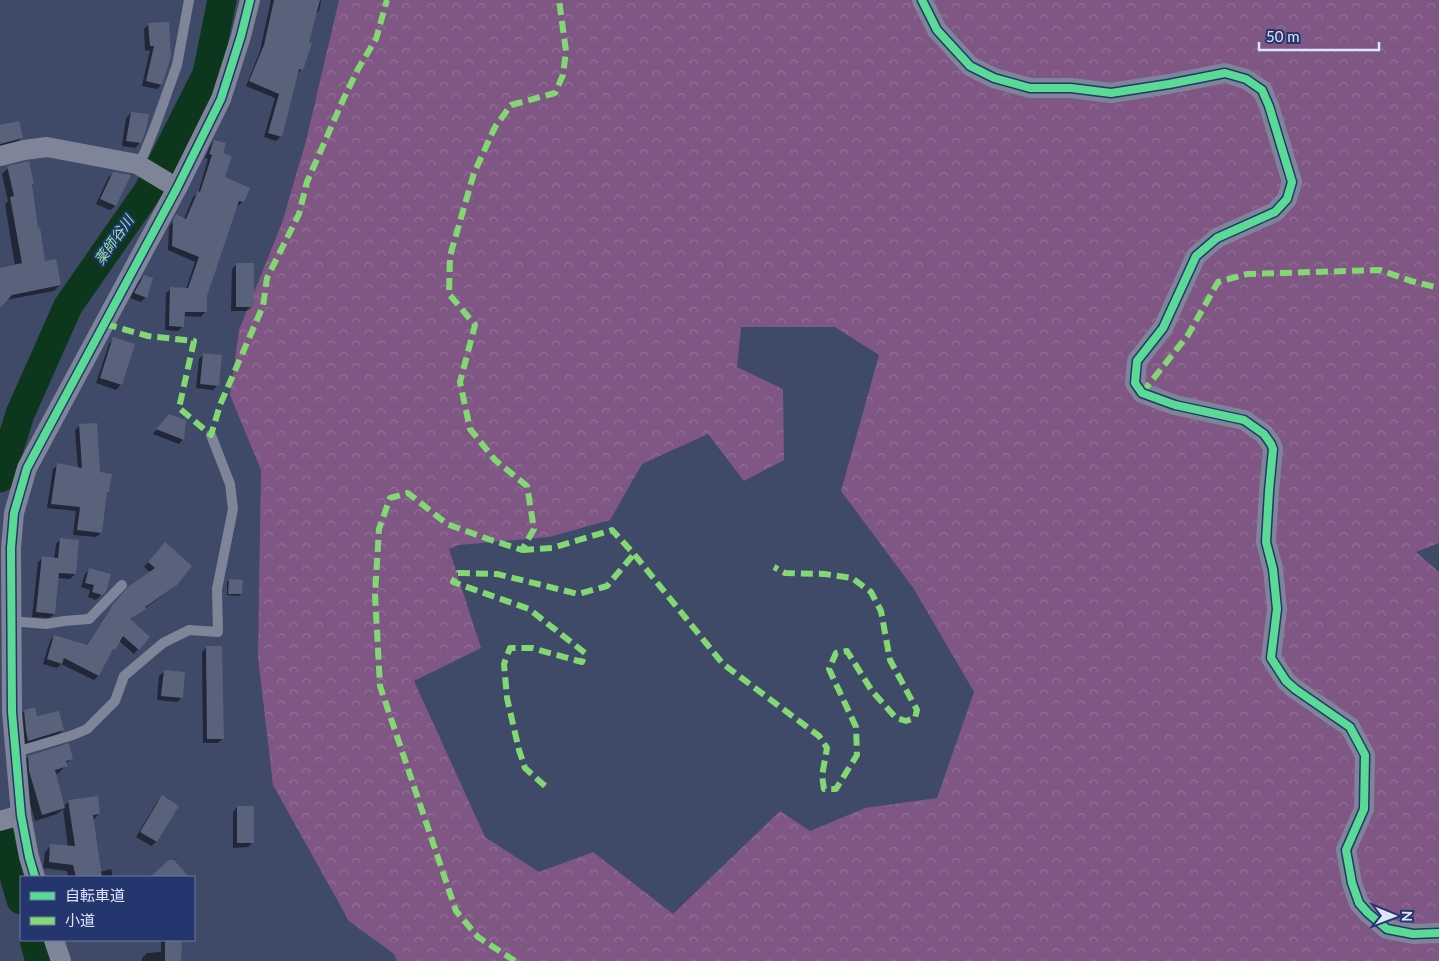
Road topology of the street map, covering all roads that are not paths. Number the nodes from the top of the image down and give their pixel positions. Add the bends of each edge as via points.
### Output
1 (189, 0) edge
2 (250, 0) edge
3 (922, 0) edge
4 (0, 156) edge
5 (140, 167) junction
6 (173, 186) junction
7 (211, 435) dead end
8 (122, 585) dead end
9 (11, 621) junction
10 (16, 752) junction
11 (11, 818) edge
12 (35, 876) edge
13 (1439, 933) edge
14 (54, 941) edge
15 (61, 961) edge

1 - 5 lane via 177,65
2 - 6 street via 221,99
3 - 13 street via 938,30 970,66 994,78 1030,88 1071,88 1111,93 1225,73 1246,79 1262,90 1270,106 1292,182 1287,199 1274,212 1217,238 1196,256 1163,328 1136,361 1134,383 1142,393 1175,405 1244,420 1264,434 1271,444 1266,542 1278,609 1271,658 1286,682 1350,727 1365,755 1364,809 1346,850 1359,903 1387,929 1413,934
4 - 5 street via 48,147
5 - 6 street
6 - 9 street via 27,468 14,513
7 - 10 lane via 230,484 233,509 217,589 218,632 189,630 163,643 124,676 115,701 87,729
8 - 9 lane via 89,619 46,624
9 - 10 street
10 - 11 street
11 - 12 street
14 - 15 street

